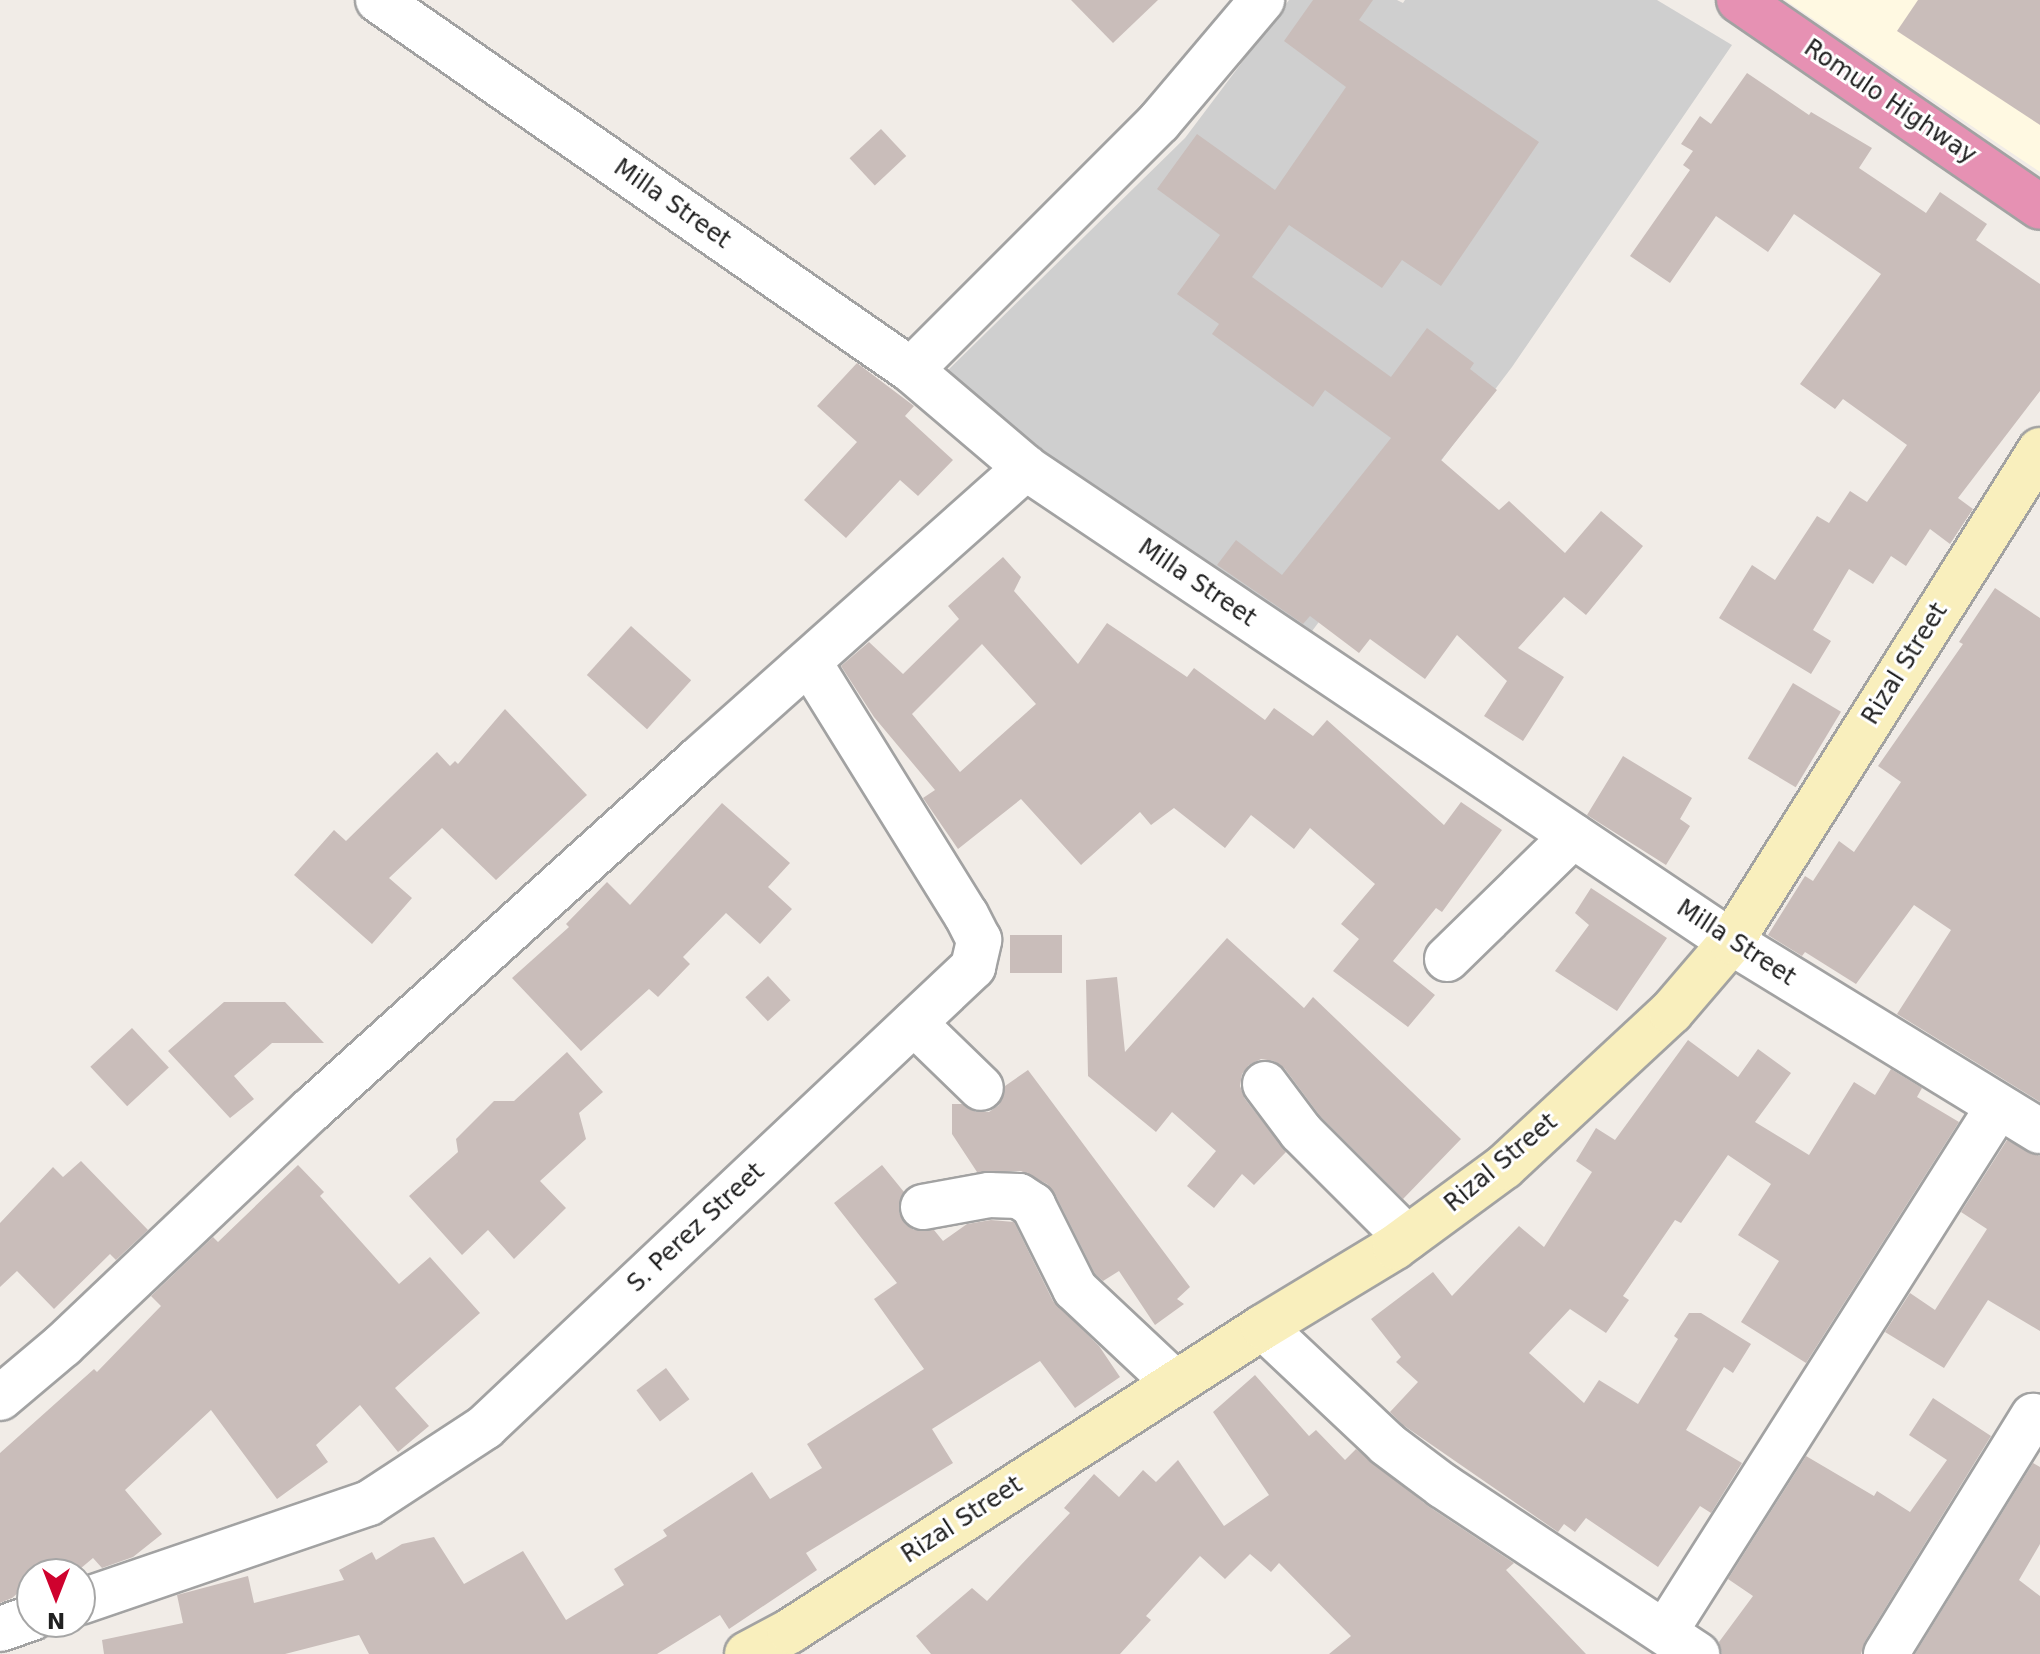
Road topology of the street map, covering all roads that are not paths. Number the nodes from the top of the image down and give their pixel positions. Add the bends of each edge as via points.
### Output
1 (378, 0) edge
2 (1262, 0) edge
3 (1739, 0) edge
4 (2040, 207) edge
5 (911, 370) junction
6 (2040, 450) edge
7 (1026, 468) junction
8 (809, 662) junction
9 (1573, 836) junction
10 (1731, 942) junction
11 (1447, 959) dead end
12 (914, 1023) junction
13 (1265, 1084) dead end
14 (981, 1088) dead end
15 (1998, 1107) junction
16 (2040, 1131) edge
17 (923, 1207) dead end
18 (1407, 1238) junction
19 (1263, 1327) junction
20 (1175, 1383) junction
21 (0, 1398) edge
22 (2033, 1416) dead end
23 (96, 1597) edge
24 (1681, 1643) edge
25 (747, 1654) edge
26 (1886, 1654) edge

1 - 5 street, Milla Street
2 - 5 street via 1159,122
3 - 4 highway, Romulo Highway
5 - 7 street, Milla Street
6 - 10 street, Rizal Street
7 - 8 street
7 - 9 street, Milla Street
8 - 12 street, S. Perez Street via 979,940 973,967
8 - 21 street
9 - 10 street, Milla Street
9 - 11 street
10 - 15 street, Milla Street
10 - 18 street, Rizal Street via 1671,1012 1504,1167
12 - 14 street
12 - 23 street, S. Perez Street via 485,1427 369,1503
13 - 18 street via 1301,1132
15 - 16 street, Milla Street
15 - 24 street
17 - 20 street via 989,1195 1019,1196 1033,1205 1075,1289
18 - 19 street, Rizal Street
19 - 20 street, Rizal Street
19 - 24 street via 1387,1444
20 - 25 street, Rizal Street
22 - 26 street

